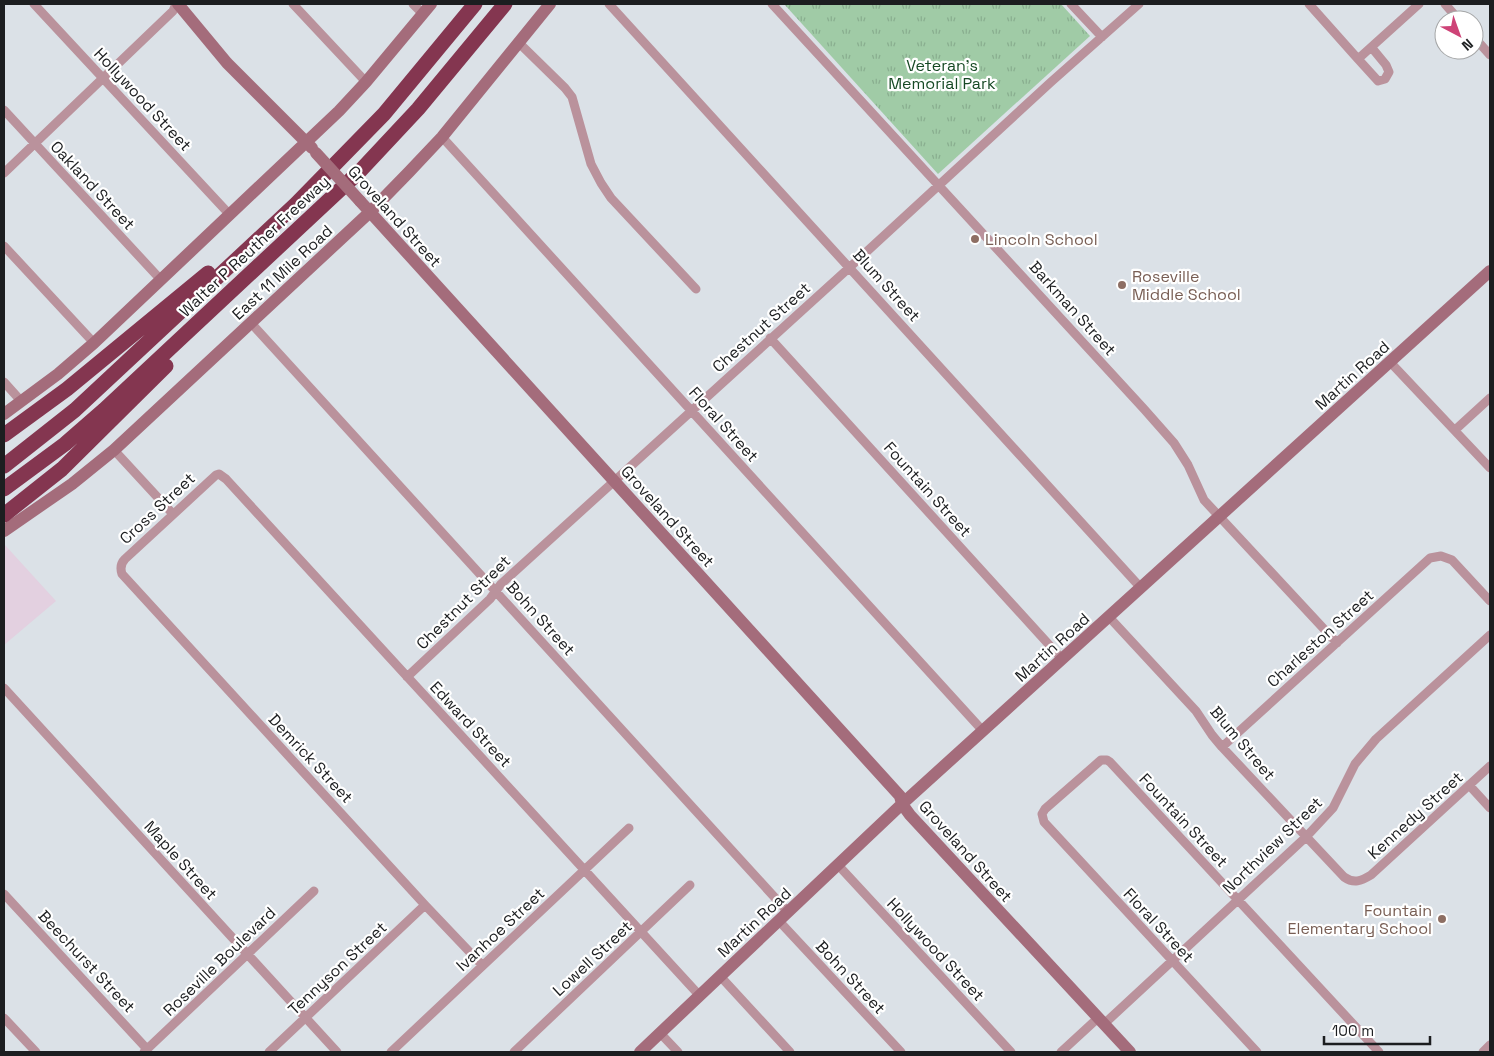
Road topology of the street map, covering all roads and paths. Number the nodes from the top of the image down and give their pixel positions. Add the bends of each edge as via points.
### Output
1 (34, 4) edge
2 (177, 4) edge
3 (293, 4) edge
4 (413, 4) edge
5 (431, 4) edge
6 (476, 4) edge
7 (505, 4) edge
8 (550, 4) edge
9 (609, 4) edge
10 (772, 4) edge
11 (1071, 4) edge
12 (1139, 4) edge
13 (1308, 4) edge
14 (1419, 4) edge
15 (423, 14) junction
16 (1102, 37) junction
17 (518, 42) junction
18 (1372, 48) junction
19 (1358, 60) junction
20 (102, 78) junction
21 (366, 82) junction
22 (4, 110) edge
23 (442, 136) junction
24 (307, 142) junction
25 (34, 144) junction
26 (4, 173) edge
27 (316, 183) junction
28 (938, 186) junction
29 (370, 212) junction
30 (230, 215) junction
31 (4, 246) edge
32 (850, 267) junction
33 (1490, 271) edge
34 (161, 280) junction
35 (244, 280) junction
36 (696, 289) dead end
37 (251, 323) junction
38 (770, 338) junction
39 (94, 343) junction
40 (1390, 362) junction
41 (4, 382) edge
42 (1490, 398) edge
43 (21, 401) junction
44 (691, 410) junction
45 (4, 414) edge
46 (1454, 430) junction
47 (4, 435) edge
48 (114, 450) junction
49 (4, 466) edge
50 (1490, 468) edge
51 (220, 474) joint
52 (614, 481) junction
53 (4, 489) edge
54 (173, 514) junction
55 (4, 515) edge
56 (1219, 518) junction
57 (4, 531) edge
58 (121, 569) joint
59 (1141, 588) junction
60 (496, 591) junction
61 (1490, 601) edge
62 (1109, 617) junction
63 (1490, 635) edge
64 (1336, 643) junction
65 (1062, 659) junction
66 (407, 678) junction
67 (4, 688) edge
68 (983, 731) junction
69 (1222, 747) junction
70 (1490, 766) edge
71 (1469, 785) junction
72 (902, 804) junction
73 (1490, 808) edge
74 (1042, 817) joint
75 (629, 828) dead end
76 (1306, 836) junction
77 (838, 865) junction
78 (584, 869) junction
79 (1357, 882) joint
80 (690, 885) dead end
81 (314, 891) dead end
82 (4, 894) edge
83 (1238, 900) junction
84 (425, 905) junction
85 (784, 917) junction
86 (641, 933) junction
87 (247, 955) junction
88 (1172, 961) junction
89 (482, 965) junction
90 (720, 976) junction
91 (700, 995) junction
92 (4, 1018) edge
93 (305, 1018) junction
94 (1101, 1021) junction
95 (660, 1033) junction
96 (1490, 1045) edge
97 (146, 1051) edge
98 (36, 1052) edge
99 (269, 1052) edge
100 (337, 1052) edge
101 (392, 1052) edge
102 (514, 1052) edge
103 (640, 1052) edge
104 (678, 1052) edge
105 (790, 1052) edge
106 (901, 1052) edge
107 (1012, 1052) edge
108 (1061, 1052) edge
109 (1130, 1052) edge
110 (1257, 1052) edge
111 (1379, 1052) edge
112 (1483, 1052) edge

1 - 20 street, Hollywood Street
2 - 20 street
2 - 24 street, Groveland Street via 227,63
3 - 21 street
4 - 15 street
5 - 15 street
6 - 27 highway, Walter P Reuther Freeway via 389,108
7 - 35 highway, Walter P Reuther Freeway via 393,137
8 - 17 street, East 11 Mile Road
9 - 32 street, Blum Street
10 - 28 street, Barkman Street
11 - 16 street
12 - 16 street, Chestnut Street
13 - 19 street
14 - 18 street
15 - 21 street
16 - 28 street, Chestnut Street
17 - 23 street, East 11 Mile Road
17 - 36 street via 572,97 591,164 600,183
18 - 19 street
18 - 19 street via 1389,72 1385,79 1378,80
20 - 25 street
20 - 30 street, Hollywood Street
21 - 24 street
22 - 25 street, Oakland Street
23 - 29 street, East 11 Mile Road
23 - 44 street, Floral Street
24 - 29 street, Groveland Street, bridge
24 - 30 street
25 - 26 street
25 - 34 street, Oakland Street
27 - 47 highway via 291,197 230,255 170,305
27 - 49 highway, Walter P Reuther Freeway via 93,394
28 - 32 street, Chestnut Street
28 - 56 street, Barkman Street via 1019,270 1174,443 1204,500
29 - 37 street, East 11 Mile Road
29 - 52 street, Groveland Street
30 - 34 street
31 - 39 street
32 - 38 street, Chestnut Street
32 - 59 street, Blum Street
33 - 40 street, Martin Road
34 - 39 street
35 - 53 highway, Walter P Reuther Freeway via 65,444
35 - 55 highway via 216,315 62,469
37 - 48 street, East 11 Mile Road
37 - 60 street, Bohn Street
38 - 44 street, Chestnut Street
38 - 65 street, Fountain Street
39 - 43 street
40 - 46 street
40 - 56 street, Martin Road
41 - 43 street
42 - 46 street
43 - 45 street
44 - 52 street, Chestnut Street
44 - 68 street, Floral Street
46 - 50 street
48 - 54 street
48 - 57 street, East 11 Mile Road
51 - 54 street, Cross Street
51 - 66 street, Edward Street
52 - 60 street, Chestnut Street
52 - 72 street, Groveland Street via 900,796
54 - 58 street, Cross Street via 122,562
56 - 59 street, Martin Road
56 - 64 street, Barkman Street
58 - 84 street, Demrick Street
59 - 62 street, Martin Road
60 - 66 street, Chestnut Street
60 - 85 street, Bohn Street
61 - 64 street, Charleston Street via 1452,560 1441,556 1430,558
62 - 65 street, Martin Road
62 - 69 street, Blum Street via 1196,711
63 - 76 street, Northview Street via 1372,743 1355,764 1333,808
64 - 69 street, Charleston Street
65 - 68 street, Martin Road
66 - 78 street, Edward Street
67 - 87 street, Maple Street
68 - 72 street, Martin Road
69 - 76 street, Blum Street
70 - 71 street, Kennedy Street
71 - 73 street
71 - 79 street, Kennedy Street via 1371,875
72 - 77 street, Martin Road
72 - 94 street, Groveland Street via 916,823
74 - 83 street, Fountain Street via 1045,809 1104,759
74 - 88 street, Floral Street via 1050,830
75 - 78 street, Ivanhoe Street
76 - 79 street, Blum Street via 1344,877
76 - 83 street, Northview Street
77 - 85 street, Martin Road
77 - 107 street, Hollywood Street
78 - 86 street, Edward Street
78 - 89 street, Ivanhoe Street
80 - 86 street, Lowell Street
81 - 87 street, Roseville Boulevard
82 - 97 street, Beechurst Street
83 - 88 street, Northview Street
83 - 111 street, Fountain Street
84 - 89 street, Demrick Street
84 - 93 street, Tennyson Street
85 - 90 street, Martin Road
85 - 106 street, Bohn Street
86 - 91 street, Edward Street
86 - 102 street, Lowell Street
87 - 93 street, Maple Street
87 - 97 street, Roseville Boulevard
88 - 94 street, Northview Street
88 - 110 street, Floral Street
89 - 101 street, Ivanhoe Street
90 - 91 street, Martin Road
90 - 105 street
91 - 95 street, Martin Road
92 - 98 street
93 - 99 street, Tennyson Street
93 - 100 street, Maple Street
94 - 108 street, Northview Street
94 - 109 street, Groveland Street
95 - 103 street, Martin Road
95 - 104 street
96 - 112 street

